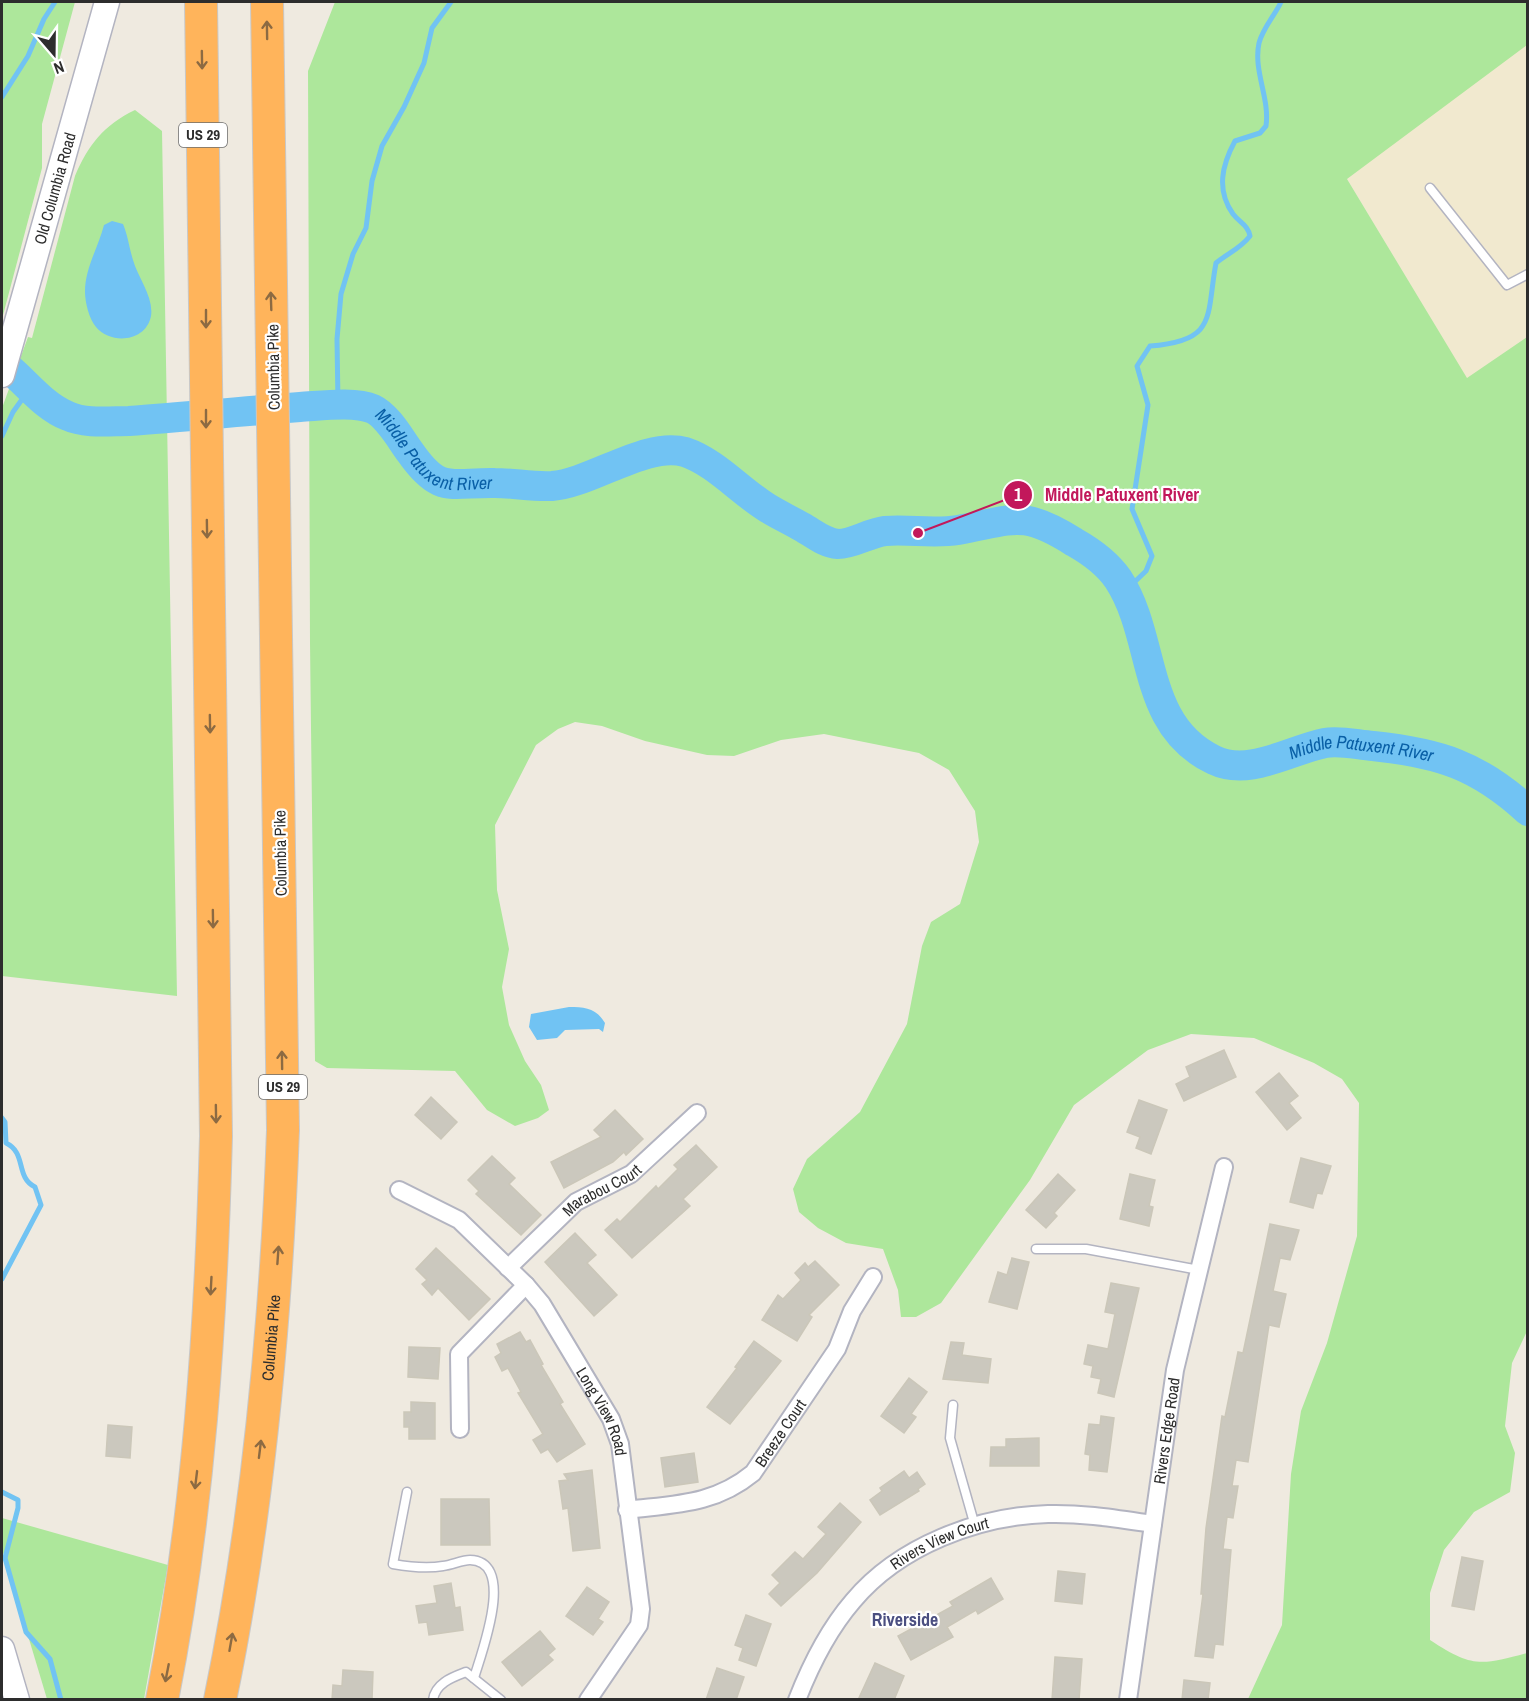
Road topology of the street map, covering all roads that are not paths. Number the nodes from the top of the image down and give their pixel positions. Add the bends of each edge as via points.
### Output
1 (107, 2) edge
2 (201, 2) edge
3 (267, 2) edge
4 (1430, 188) dead end
5 (1527, 274) edge
6 (2, 375) edge
7 (697, 1113) dead end
8 (1224, 1167) dead end
9 (399, 1190) dead end
10 (1036, 1249) dead end
11 (508, 1268) junction
12 (1199, 1270) junction
13 (873, 1277) dead end
14 (526, 1285) junction
15 (952, 1405) dead end
16 (460, 1429) dead end
17 (406, 1492) dead end
18 (627, 1510) junction
19 (1153, 1524) junction
20 (975, 1526) junction
21 (2, 1649) edge
22 (474, 1678) junction
23 (17, 1700) edge
24 (162, 1700) edge
25 (219, 1700) edge
26 (433, 1700) edge
27 (501, 1700) edge
28 (588, 1700) edge
29 (797, 1700) edge
30 (1128, 1700) edge

1 - 6 street, Old Columbia Road
2 -> 24 highway, US 29 via 214,1228 201,1435 187,1552
25 -> 3 highway, Columbia Pike / US 29 via 246,1559 260,1454 279,1235 283,1130
4 - 5 lane via 1507,285
7 - 11 street, Marabou Court via 631,1174 576,1202
8 - 12 street, Rivers Edge Road
9 - 11 street, Long View Road via 459,1220
10 - 12 lane via 1086,1249
11 - 14 street, Long View Road
12 - 19 street, Rivers Edge Road via 1175,1370
13 - 18 street, Breeze Court via 852,1311 837,1349 753,1473 736,1487 710,1499
14 - 16 street via 459,1354
14 - 18 street, Long View Road via 542,1304 611,1419 620,1444
15 - 20 lane via 950,1438
17 - 22 lane via 393,1564 430,1568 472,1560 484,1565 494,1577 495,1593
18 - 28 street, Long View Road via 641,1609 639,1625
19 - 20 street, Rivers View Court via 1048,1514
19 - 30 street, Rivers Edge Road
20 - 29 street, Rivers View Court via 915,1552 854,1600 810,1665
21 - 23 street
22 - 26 lane via 466,1672 452,1677 440,1685
22 - 27 lane

